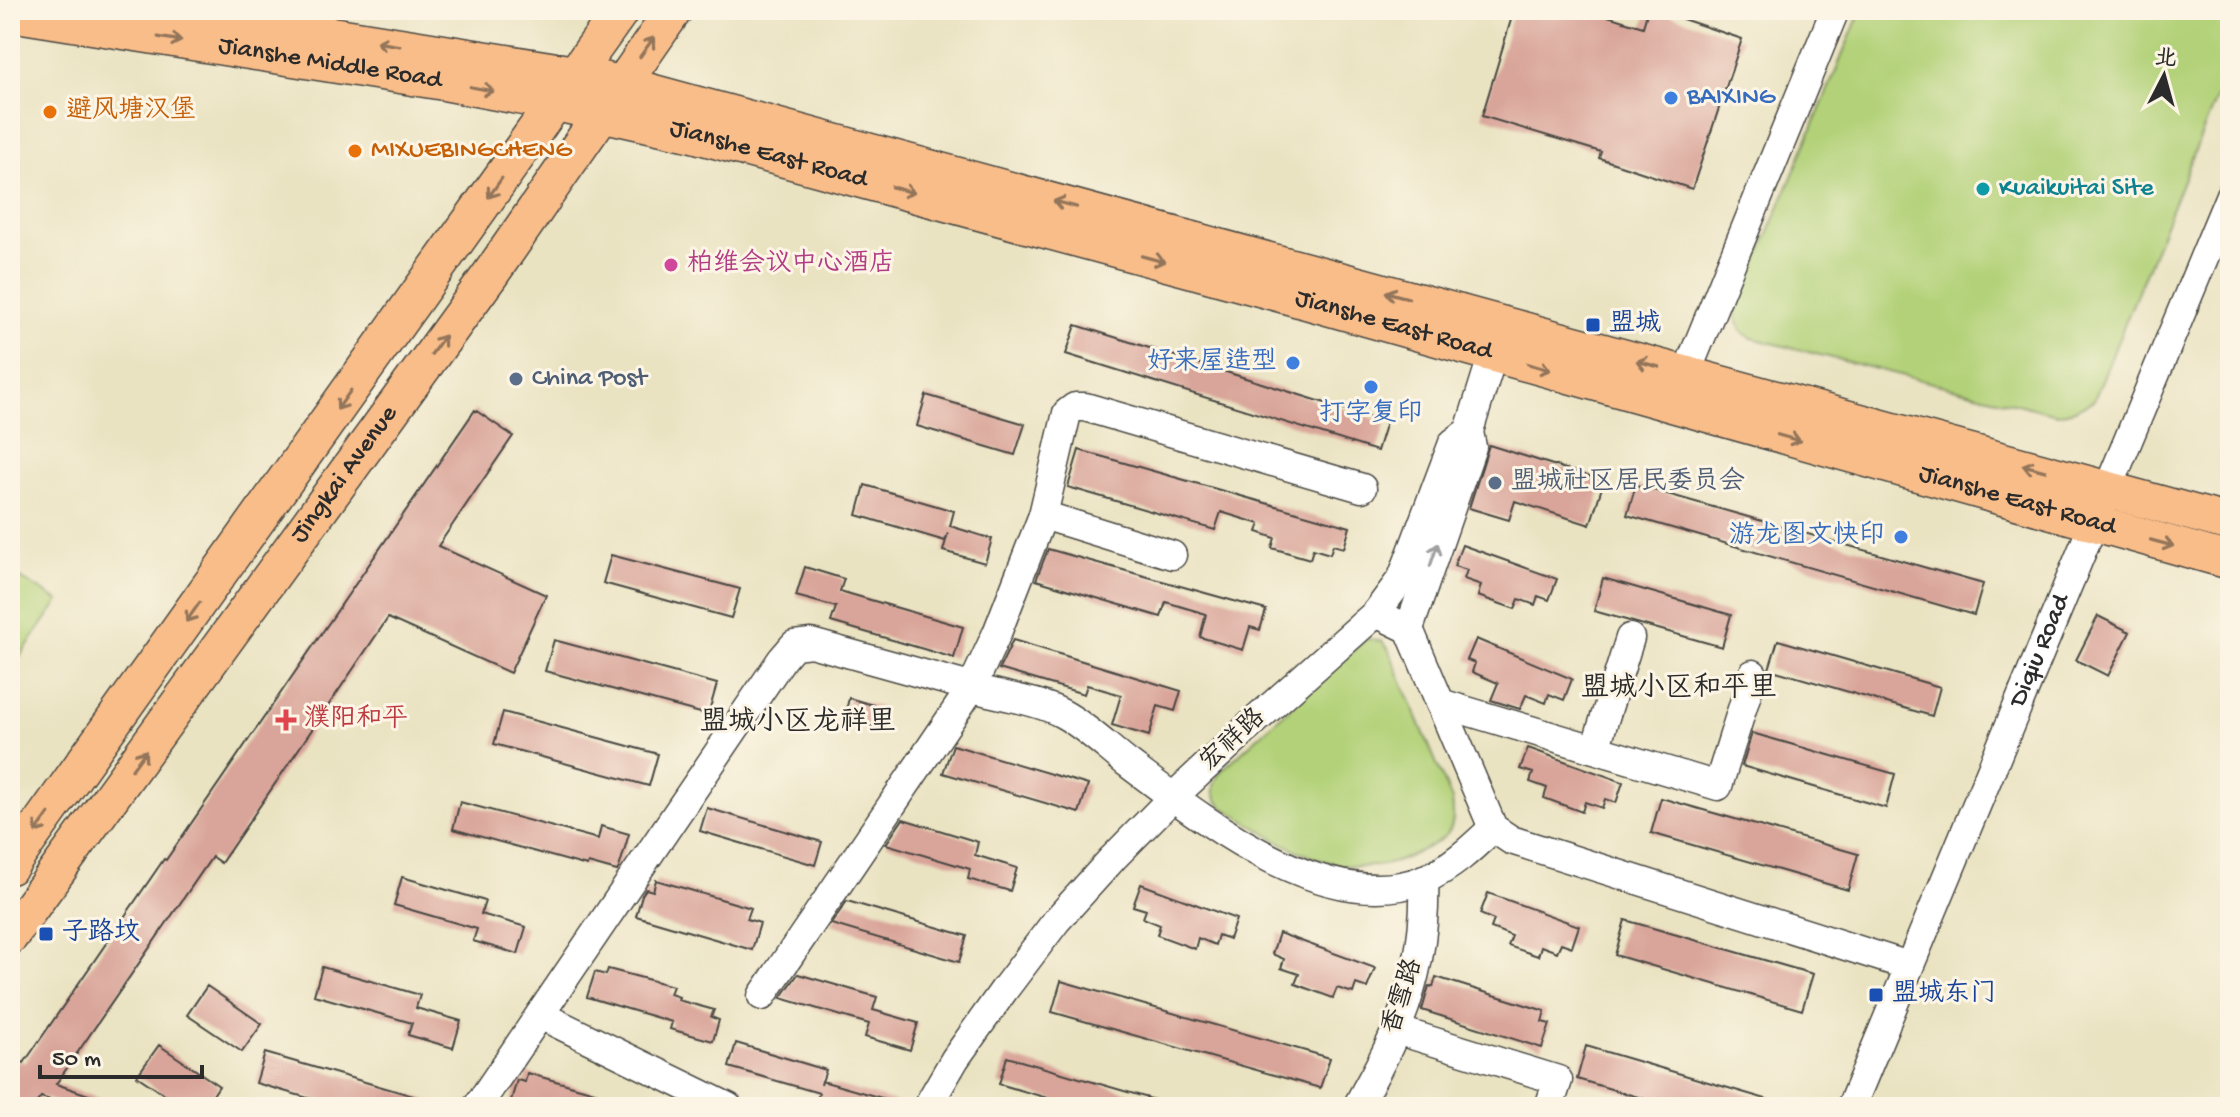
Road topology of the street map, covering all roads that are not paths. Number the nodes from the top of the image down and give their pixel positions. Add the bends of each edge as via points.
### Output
1 (174, 10) edge
2 (621, 10) edge
3 (674, 10) edge
4 (1835, 10) edge
5 (10, 13) edge
6 (565, 88) junction
7 (611, 98) junction
8 (2230, 195) edge
9 (1493, 354) junction
10 (1686, 374) junction
11 (1469, 431) junction
12 (1362, 488) dead end
13 (2109, 489) junction
14 (1043, 515) junction
15 (2230, 523) edge
16 (2094, 524) junction
17 (1172, 555) dead end
18 (2230, 561) edge
19 (1376, 613) junction
20 (1409, 629) junction
21 (1630, 638) dead end
22 (1753, 674) dead end
23 (972, 687) junction
24 (1440, 703) junction
25 (1595, 749) junction
26 (1173, 797) junction
27 (1493, 828) junction
28 (10, 866) edge
29 (1424, 879) junction
30 (10, 936) edge
31 (1909, 966) junction
32 (762, 996) dead end
33 (540, 1015) junction
34 (1396, 1030) junction
35 (477, 1107) edge
36 (728, 1107) edge
37 (927, 1107) edge
38 (1357, 1107) edge
39 (1549, 1107) edge
40 (1851, 1107) edge

6 -> 1 main road, Jianshe Middle Road
2 - 6 main road, Jingkai Avenue
7 -> 3 main road, Jingkai Avenue
4 - 10 street
5 -> 6 main road, Jianshe Middle Road via 444,82
6 - 7 main road, Jianshe East Road
6 -> 28 main road, Jingkai Avenue
7 -> 9 main road, Jianshe East Road via 689,133
10 -> 7 main road, Jianshe East Road
30 -> 7 main road, Jingkai Avenue via 490,275
8 - 13 street, Diqiu Road
9 - 11 street, 宏祥路
9 -> 16 main road, Jianshe East Road
13 -> 10 main road, Jianshe East Road
11 - 19 street, 宏祥路 via 1453,443 1402,578
20 -> 11 street via 1472,447
12 - 14 street via 1075,407 1063,425
13 - 15 main road, Jianshe East Road
13 - 16 street, Diqiu Road
14 - 17 street
14 - 23 street
16 -> 18 main road, Jianshe East Road
16 - 31 street, Diqiu Road
19 - 20 street
19 - 26 street, 宏祥路
20 - 24 street
21 - 25 street
22 - 25 street via 1718,786
23 - 26 street via 1062,714
23 - 32 street
23 - 33 street via 811,643 794,645
24 - 25 street
24 - 27 street
26 - 29 street via 1290,870 1319,880 1392,887
26 - 37 street, 宏祥路 via 1057,920 955,1059
27 - 29 street via 1455,862
27 - 31 street via 1511,840
29 - 34 street, 香雪路 via 1419,954
31 - 40 street, Diqiu Road
33 - 35 street
33 - 36 street
34 - 38 street, 香雪路
34 - 39 street via 1558,1080

